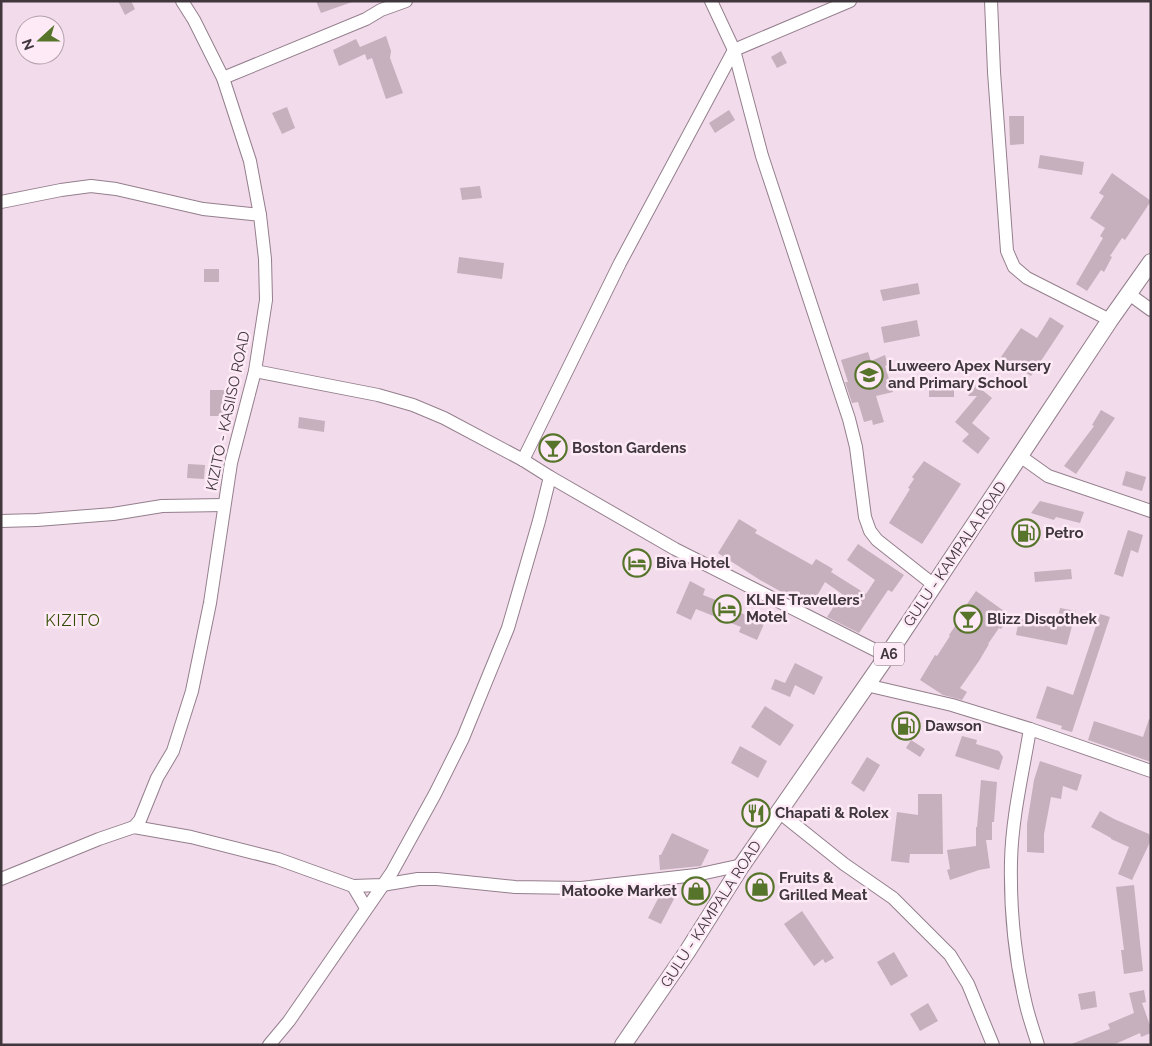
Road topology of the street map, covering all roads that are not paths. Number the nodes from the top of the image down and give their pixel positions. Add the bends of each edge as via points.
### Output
1 (182, 1) edge
2 (406, 1) edge
3 (711, 1) edge
4 (850, 1) edge
5 (991, 1) edge
6 (734, 50) junction
7 (223, 78) junction
8 (1, 202) edge
9 (260, 215) junction
10 (1151, 262) edge
11 (1129, 294) junction
12 (1151, 310) edge
13 (1110, 320) junction
14 (255, 370) junction
15 (1020, 456) junction
16 (523, 460) junction
17 (550, 477) junction
18 (224, 505) junction
19 (1151, 511) edge
20 (1, 521) edge
21 (934, 585) junction
22 (887, 656) junction
23 (866, 685) junction
24 (1030, 729) junction
25 (1151, 772) edge
26 (779, 812) junction
27 (134, 827) junction
28 (742, 865) junction
29 (1, 879) edge
30 (382, 885) junction
31 (353, 886) junction
32 (366, 908) junction
33 (270, 1045) edge
34 (623, 1045) edge
35 (993, 1045) edge
36 (1038, 1045) edge

1 - 7 street, KIZITO - KASIISO ROAD
2 - 7 street
3 - 6 street
4 - 6 street
5 - 13 street via 1007,251 1014,267 1027,278
6 - 16 street via 620,263
6 - 21 street via 762,156 849,418 870,531
7 - 9 street, KIZITO - KASIISO ROAD via 250,161
8 - 9 street via 90,186 116,188 203,209
9 - 14 street, KIZITO - KASIISO ROAD via 266,300
10 - 11 main road, GULU - KAMPALA ROAD / A6
11 - 12 street
11 - 13 main road, GULU - KAMPALA ROAD / A6
13 - 15 main road, GULU - KAMPALA ROAD / A6
14 - 16 street via 413,405
14 - 18 street, KIZITO - KASIISO ROAD via 231,463
15 - 19 street via 1048,476
15 - 21 main road, GULU - KAMPALA ROAD / A6
16 - 17 street
17 - 22 street via 675,548
17 - 30 street via 508,628 487,682 435,794
18 - 20 street via 162,506 113,514
18 - 27 street, KIZITO - KASIISO ROAD via 210,603 192,691 173,751
21 - 22 main road, GULU - KAMPALA ROAD / A6
22 - 23 main road, GULU - KAMPALA ROAD / A6
23 - 24 street via 952,705
23 - 26 main road, GULU - KAMPALA ROAD / A6
24 - 25 street
24 - 36 street via 1011,860 1017,960
26 - 28 main road, GULU - KAMPALA ROAD / A6
26 - 35 street via 893,898 950,956 968,984
27 - 29 street
27 - 31 street via 191,837 278,859
28 - 30 street via 581,888 515,887 437,879
28 - 34 main road, GULU - KAMPALA ROAD / A6
30 - 31 street
30 - 32 street
31 - 32 street
32 - 33 street

